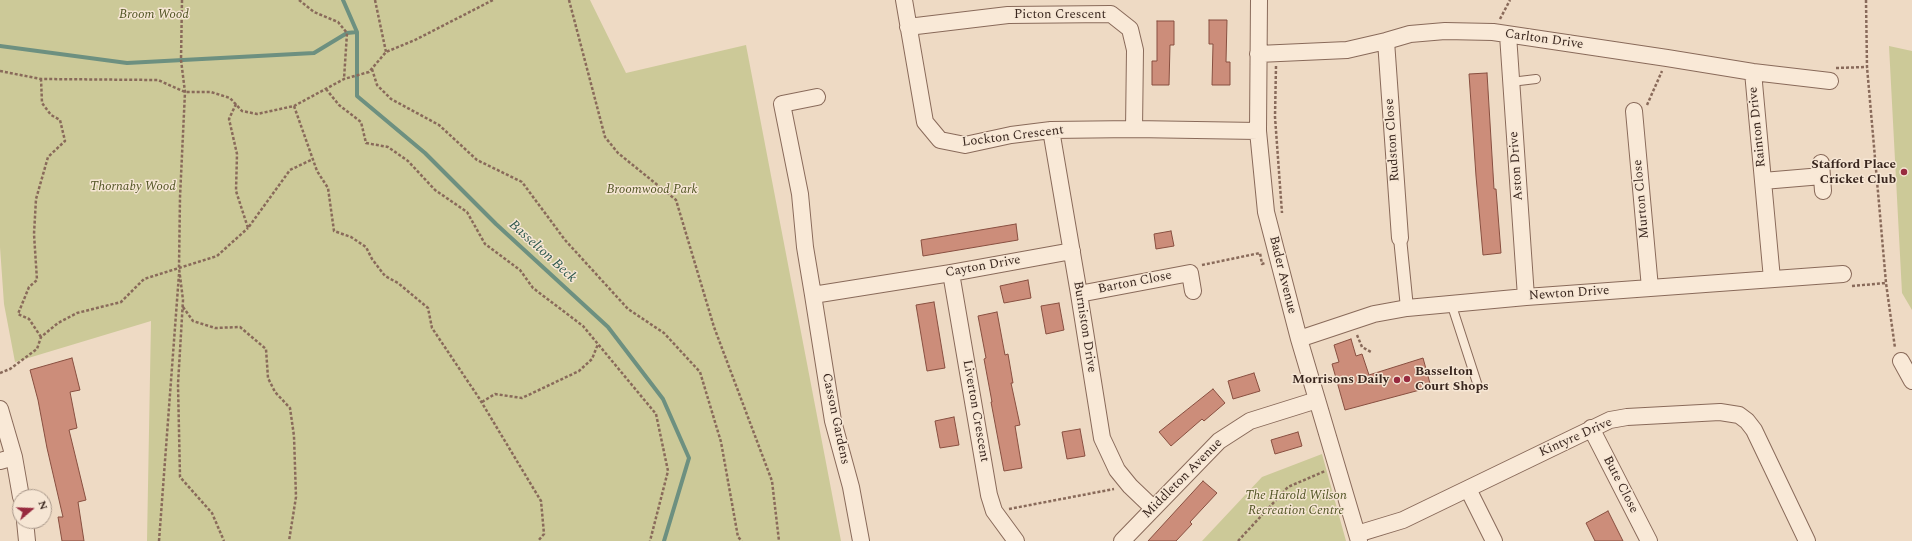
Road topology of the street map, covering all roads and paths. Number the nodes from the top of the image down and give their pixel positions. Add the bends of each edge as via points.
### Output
1 (182, 0) edge
2 (299, 0) edge
3 (375, 0) edge
4 (493, 0) edge
5 (569, 0) edge
6 (904, 0) edge
7 (1259, 0) edge
8 (1510, 0) edge
9 (1866, 0) edge
10 (908, 27) junction
11 (1501, 34) junction
12 (1386, 42) junction
13 (386, 52) junction
14 (1276, 53) junction
15 (1258, 54) junction
16 (1667, 58) junction
17 (1867, 67) junction
18 (372, 69) junction
19 (0, 71) edge
20 (1752, 72) junction
21 (41, 79) junction
22 (344, 79) junction
23 (1536, 80) dead end
24 (1830, 81) joint
25 (1511, 82) junction
26 (326, 89) junction
27 (185, 92) junction
28 (817, 96) dead end
29 (236, 104) junction
30 (294, 106) junction
31 (1634, 111) joint
32 (1134, 129) junction
33 (1050, 130) junction
34 (1258, 131) junction
35 (313, 159) junction
36 (1822, 177) dead end
37 (1764, 181) junction
38 (1283, 218) dead end
39 (248, 228) junction
40 (1400, 238) joint
41 (1072, 252) junction
42 (1277, 258) junction
43 (180, 268) junction
44 (951, 273) junction
45 (1190, 273) junction
46 (1843, 274) joint
47 (1772, 280) junction
48 (1886, 283) junction
49 (1650, 288) junction
50 (1193, 291) dead end
51 (1079, 294) junction
52 (813, 295) junction
53 (1526, 297) junction
54 (1451, 304) junction
55 (183, 306) junction
56 (1407, 308) junction
57 (1352, 321) junction
58 (41, 338) junction
59 (1299, 340) junction
60 (598, 344) junction
61 (1371, 352) dead end
62 (1902, 361) joint
63 (0, 373) edge
64 (1912, 381) edge
65 (1477, 383) dead end
66 (1317, 400) junction
67 (482, 402) junction
68 (0, 409) edge
69 (1591, 428) junction
70 (7, 459) edge
71 (1338, 465) junction
72 (1130, 486) junction
73 (18, 489) edge
74 (1468, 489) junction
75 (1153, 508) junction
76 (994, 512) junction
77 (26, 529) edge
78 (1358, 537) edge
79 (27, 541) edge
80 (159, 541) edge
81 (224, 541) edge
82 (289, 541) edge
83 (538, 541) edge
84 (650, 541) edge
85 (742, 541) edge
86 (779, 541) edge
87 (861, 541) edge
88 (1016, 541) edge
89 (1122, 541) edge
90 (1238, 541) edge
91 (1494, 541) edge
92 (1649, 541) edge
93 (1807, 541) edge

1 - 27 path via 181,60
2 - 22 path via 314,12 338,22 347,33
3 - 13 path
4 - 13 path
5 - 86 path via 605,137 618,153 676,200 714,327 772,481
6 - 10 street, Lockton Crescent
7 - 15 street, Bader Avenue
8 - 11 path
9 - 17 path
10 - 32 street, Picton Crescent via 1008,15 1111,14 1130,29 1135,50
10 - 33 street, Lockton Crescent via 925,122 940,140 965,145
11 - 12 street, Carlton Drive via 1445,31 1410,34
11 - 16 street, Carlton Drive
11 - 25 street, Aston Drive
12 - 14 street, Carlton Drive via 1346,50
12 - 40 street, Rudston Close
13 - 18 path
14 - 15 street, Carlton Drive
14 - 38 path via 1275,117
15 - 34 street, Bader Avenue
16 - 20 street, Carlton Drive
16 - 31 path via 1644,111
17 - 24 path via 1830,68
17 - 48 path
18 - 22 path
18 - 85 path via 377,85 391,99 439,125 477,160 522,182 565,240 628,309 664,333 700,372 721,442 738,537
19 - 21 path
20 - 24 street, Carlton Drive
20 - 37 street, Rainton Drive
21 - 27 path via 158,80
21 - 58 path via 42,103 51,115 60,120 65,141 48,157 36,199 34,234 37,280 29,287 18,314 29,319
22 - 26 path
23 - 25 lane
25 - 53 street, Aston Drive
26 - 30 path
26 - 60 path via 339,105 361,122 366,143 388,147 408,161 435,190 468,212 485,244 520,270 533,288 583,326
27 - 29 path via 212,92 230,98
27 - 43 path via 180,197
28 - 52 street, Casson Gardens via 782,104 800,194
29 - 30 path via 242,111 257,114
29 - 39 path via 229,120 237,154 236,191
30 - 35 path
31 - 49 street, Murton Close
32 - 33 street, Lockton Crescent
32 - 34 street, Lockton Crescent
33 - 41 street, Burniston Drive
34 - 42 street, Bader Avenue via 1266,212
35 - 39 path via 290,170
35 - 67 path via 328,188 334,231 366,247 385,276 398,283 428,308 432,328
36 - 37 street, Rainton Drive
37 - 47 street, Rainton Drive
39 - 43 path via 217,256
40 - 56 street
41 - 44 street, Cayton Drive
41 - 51 street, Burniston Drive
42 - 45 path, Barton Close via 1262,264 1260,253 1200,265
42 - 59 street, Bader Avenue
43 - 55 path
43 - 58 path via 144,279 121,302 77,313 58,323
43 - 80 path
44 - 52 street, Cayton Drive
44 - 76 street, Liverton Crescent
45 - 50 street, Barton Close
45 - 51 street, Barton Close
46 - 47 street, Newton Drive
46 - 48 path via 1844,287
47 - 49 street, Newton Drive
48 - 62 path via 1894,345
49 - 53 street, Newton Drive
51 - 72 street, Burniston Drive via 1102,438 1118,470
52 - 87 street, Casson Gardens via 833,420 851,487
53 - 54 street, Newton Drive
54 - 56 street, Newton Drive
54 - 65 lane
55 - 81 path via 178,384 180,477 212,513
55 - 82 path via 193,321 214,328 240,327 266,349 268,378 275,392 290,408 294,436 296,496
56 - 57 street, Newton Drive
57 - 59 street, Newton Drive
57 - 61 path via 1362,347
58 - 63 path via 37,349 10,369
59 - 66 street, Bader Avenue
60 - 67 path via 592,359 580,371 522,398 495,394
60 - 84 path via 656,414 668,471
62 - 64 street
66 - 71 street, Bader Avenue
66 - 75 street, Middleton Avenue via 1250,420 1218,441
67 - 83 path via 542,501 544,534
68 - 70 street
69 - 74 street, Kintyre Drive
69 - 92 street, Bute Close
69 - 93 street, Kintyre Drive via 1627,416 1720,412 1739,415 1747,420 1754,430
70 - 73 street
71 - 78 street, Bader Avenue
71 - 90 path via 1288,487
72 - 75 street, Burniston Drive
72 - 76 path
74 - 78 street, Kintyre Drive via 1403,520
74 - 91 street
75 - 89 street, Middleton Avenue
76 - 88 street, Liverton Crescent
77 - 79 street

